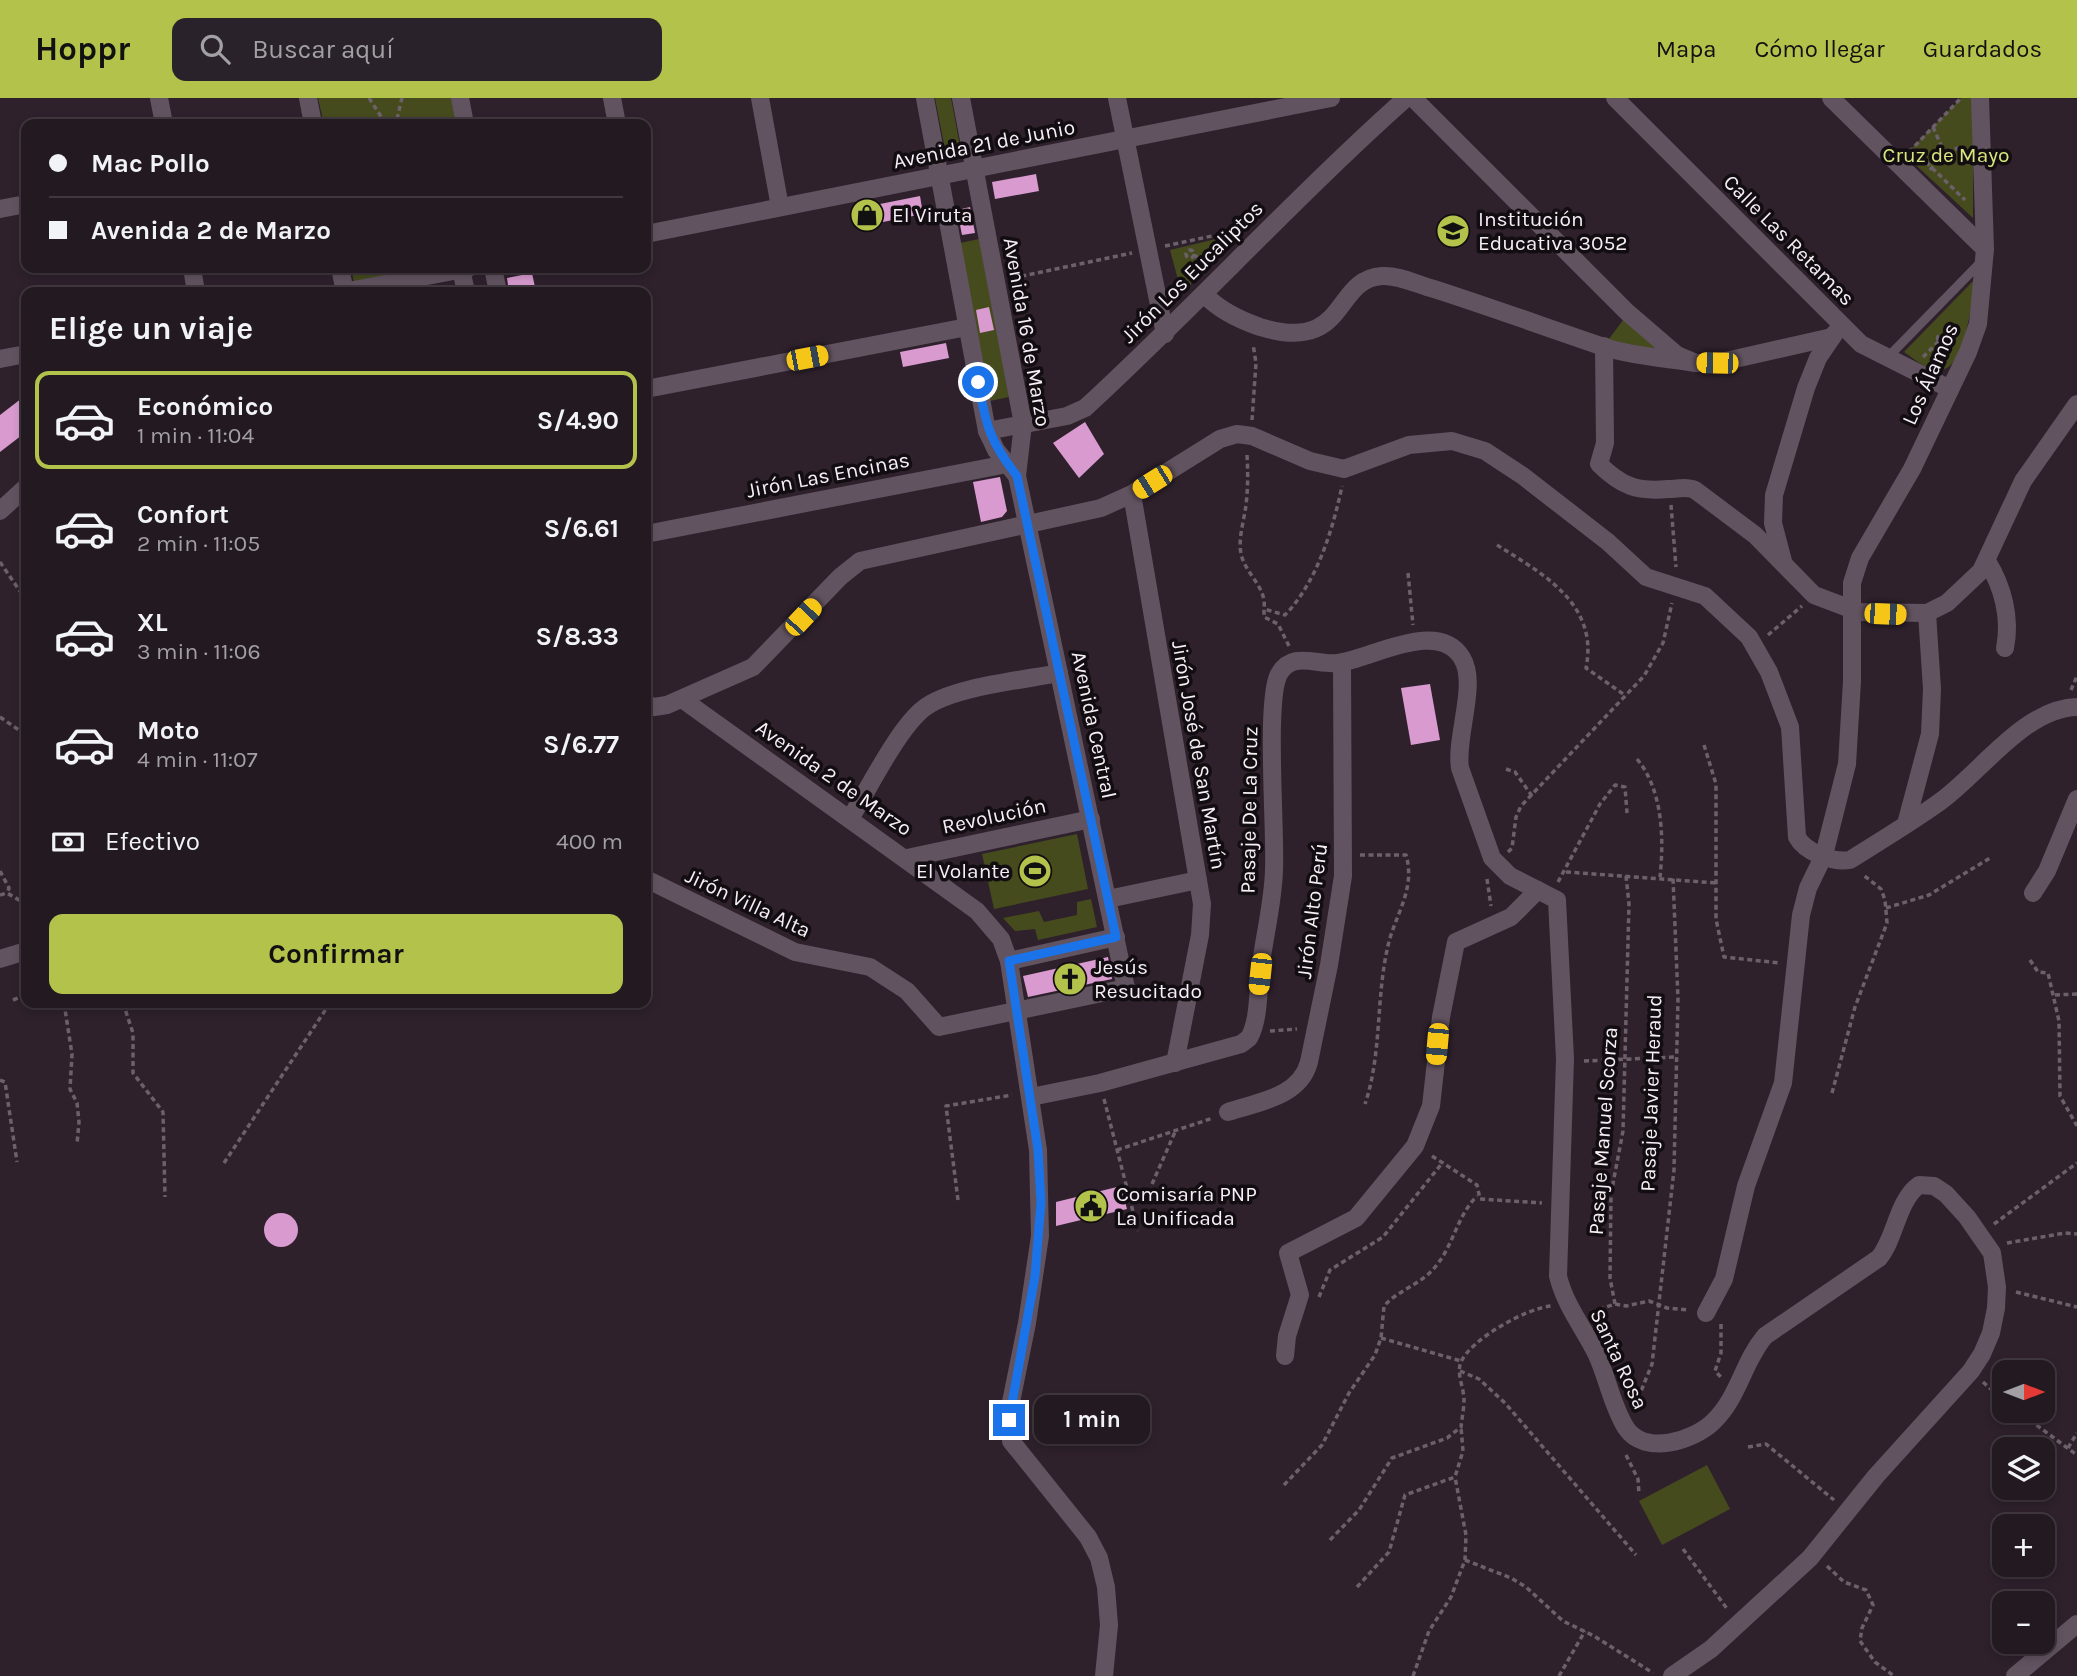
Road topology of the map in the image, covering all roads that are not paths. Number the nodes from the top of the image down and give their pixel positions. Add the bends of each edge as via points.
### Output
1 (159, 98) edge
2 (307, 98) edge
3 (460, 98) edge
4 (612, 98) edge
5 (760, 98) edge
6 (925, 98) edge
7 (961, 98) edge
8 (1117, 98) edge
9 (1331, 98) edge
10 (1406, 98) edge
11 (1413, 98) edge
12 (1615, 98) edge
13 (1830, 98) edge
14 (1980, 98) edge
15 (163, 119) edge
16 (312, 119) edge
17 (464, 119) edge
18 (616, 119) edge
19 (1126, 140) junction
20 (974, 170) junction
21 (940, 176) junction
22 (21, 205) edge
23 (780, 208) junction
24 (0, 209) edge
25 (651, 232) edge
26 (1985, 254) junction
27 (440, 273) edge
28 (369, 287) edge
29 (1205, 295) junction
30 (967, 327) junction
31 (1837, 331) junction
32 (1165, 334) junction
33 (1604, 346) junction
34 (21, 355) edge
35 (1887, 358) junction
36 (0, 359) edge
37 (1696, 363) junction
38 (651, 388) edge
39 (1950, 389) junction
40 (2077, 404) edge
41 (1023, 424) junction
42 (987, 431) junction
43 (1014, 467) junction
44 (21, 492) edge
45 (1132, 495) junction
46 (0, 511) edge
47 (1027, 525) junction
48 (651, 533) edge
49 (1987, 561) junction
50 (1784, 564) junction
51 (1850, 608) junction
52 (1927, 613) junction
53 (2004, 648) dead end
54 (1342, 663) junction
55 (1059, 673) junction
56 (682, 699) junction
57 (651, 705) edge
58 (2077, 707) edge
59 (2077, 799) edge
60 (851, 817) junction
61 (1091, 819) junction
62 (1906, 824) junction
63 (1824, 855) junction
64 (906, 858) junction
65 (1198, 880) junction
66 (651, 881) edge
67 (1545, 890) junction
68 (2033, 893) dead end
69 (1108, 899) junction
70 (1116, 937) junction
71 (21, 953) edge
72 (0, 959) edge
73 (1009, 961) junction
74 (1018, 1013) junction
75 (1175, 1063) junction
76 (1023, 1096) junction
77 (1228, 1112) road end
78 (1713, 1315) road end
79 (1285, 1356) dead end
80 (2077, 1624) edge
81 (1104, 1676) edge
82 (1672, 1676) edge
83 (2015, 1676) edge

1 - 15 street
2 - 16 street
3 - 17 street
4 - 18 street
5 - 23 street
6 - 21 street
7 - 20 street, Avenida 16 de Marzo
8 - 19 street
9 - 19 street, Avenida 21 de Junio
10 - 29 street, Jirón Los Eucaliptos via 1292,203
11 - 37 street via 1627,312 1677,355
12 - 31 street, Calle Las Retamas
13 - 26 street
14 - 26 street, Los Álamos
19 - 20 street, Avenida 21 de Junio
19 - 32 street via 1157,248
20 - 21 street, Avenida 21 de Junio
20 - 41 street, Avenida 16 de Marzo
21 - 23 street, Avenida 21 de Junio
21 - 30 street
22 - 24 street
23 - 25 street, Avenida 21 de Junio
26 - 35 lane
26 - 39 street, Los Álamos via 1975,332
27 - 28 street
29 - 32 street, Jirón Los Eucaliptos
29 - 33 street via 1254,324 1307,334 1365,282 1386,276
30 - 38 street
30 - 42 street
31 - 35 street, Calle Las Retamas
31 - 37 street via 1717,363
31 - 50 street via 1818,358 1806,388 1774,495 1773,523
32 - 41 street, Jirón Los Eucaliptos via 1077,413
33 - 37 street
33 - 50 street via 1605,443 1599,464 1630,489 1690,488 1702,494
34 - 36 street
35 - 39 street, Calle Las Retamas
39 - 51 street, Los Álamos via 1912,469 1860,558
40 - 49 street via 2023,481
41 - 42 street, Jirón Los Eucaliptos
41 - 43 street, Avenida 16 de Marzo
42 - 43 street
43 - 47 street, Avenida Central
43 - 48 street, Jirón Las Encinas
44 - 46 street
45 - 47 street via 1101,508
45 - 63 street via 1220,439 1247,441 1344,469 1400,447 1443,441 1470,445 1523,476 1646,577 1676,584 1715,602 1755,645 1790,727 1797,837 1805,848
45 - 65 street, Jirón José de San Martín
47 - 55 street, Avenida Central
47 - 56 street via 860,561 753,667
49 - 52 street via 1961,592
49 - 53 street via 2005,603
50 - 51 street via 1811,592
51 - 52 street via 1869,613
51 - 63 street, Los Álamos via 1853,681 1847,764
52 - 62 street via 1930,734
54 - 67 street, Santa Rosa via 1430,640 1457,651 1468,679 1459,762 1488,852 1510,876
54 - 75 street, Pasaje De La Cruz via 1295,661 1283,669 1275,687 1274,873 1252,1031 1241,1044
54 - 77 street, Jirón Alto Perú via 1344,856 1329,965 1307,1069 1285,1093
55 - 60 street via 949,695 923,709
55 - 61 street, Avenida Central
56 - 57 street via 660,707
56 - 60 street, Avenida 2 de Marzo
58 - 62 street via 2057,710 2020,731 1954,790
59 - 68 street
60 - 64 street, Avenida 2 de Marzo
61 - 64 street, Revolución
61 - 69 street, Avenida Central
62 - 63 street via 1847,861
63 - 78 street, Los Álamos via 1801,915 1783,1083 1746,1186
64 - 73 street, Avenida 2 de Marzo via 986,919 1002,939
65 - 69 street
65 - 75 street, Jirón José de San Martín via 1202,924
66 - 74 street, Jirón Villa Alta via 795,952 870,967 907,991 939,1027
67 - 79 street via 1518,913 1454,946 1431,1106 1415,1146 1356,1217 1288,1253 1300,1295
67 - 82 street, Santa Rosa via 1558,906 1564,1059 1558,1276 1626,1427 1638,1438 1685,1440 1714,1421 1738,1390 1765,1335 1879,1258 1907,1198 1919,1185 1940,1189 1984,1239 1995,1262 1991,1333 1971,1371 1810,1558 1711,1649
69 - 70 street, Avenida Central
70 - 73 street
70 - 74 street, Avenida Central via 1126,983 1121,992
71 - 72 street
73 - 74 street, Avenida 2 de Marzo
74 - 76 street, Avenida 2 de Marzo
75 - 76 street via 1100,1083
76 - 81 street, Avenida 2 de Marzo via 1038,1150 1041,1220 1010,1407 1011,1441 1088,1537 1099,1558 1110,1625
80 - 83 street

